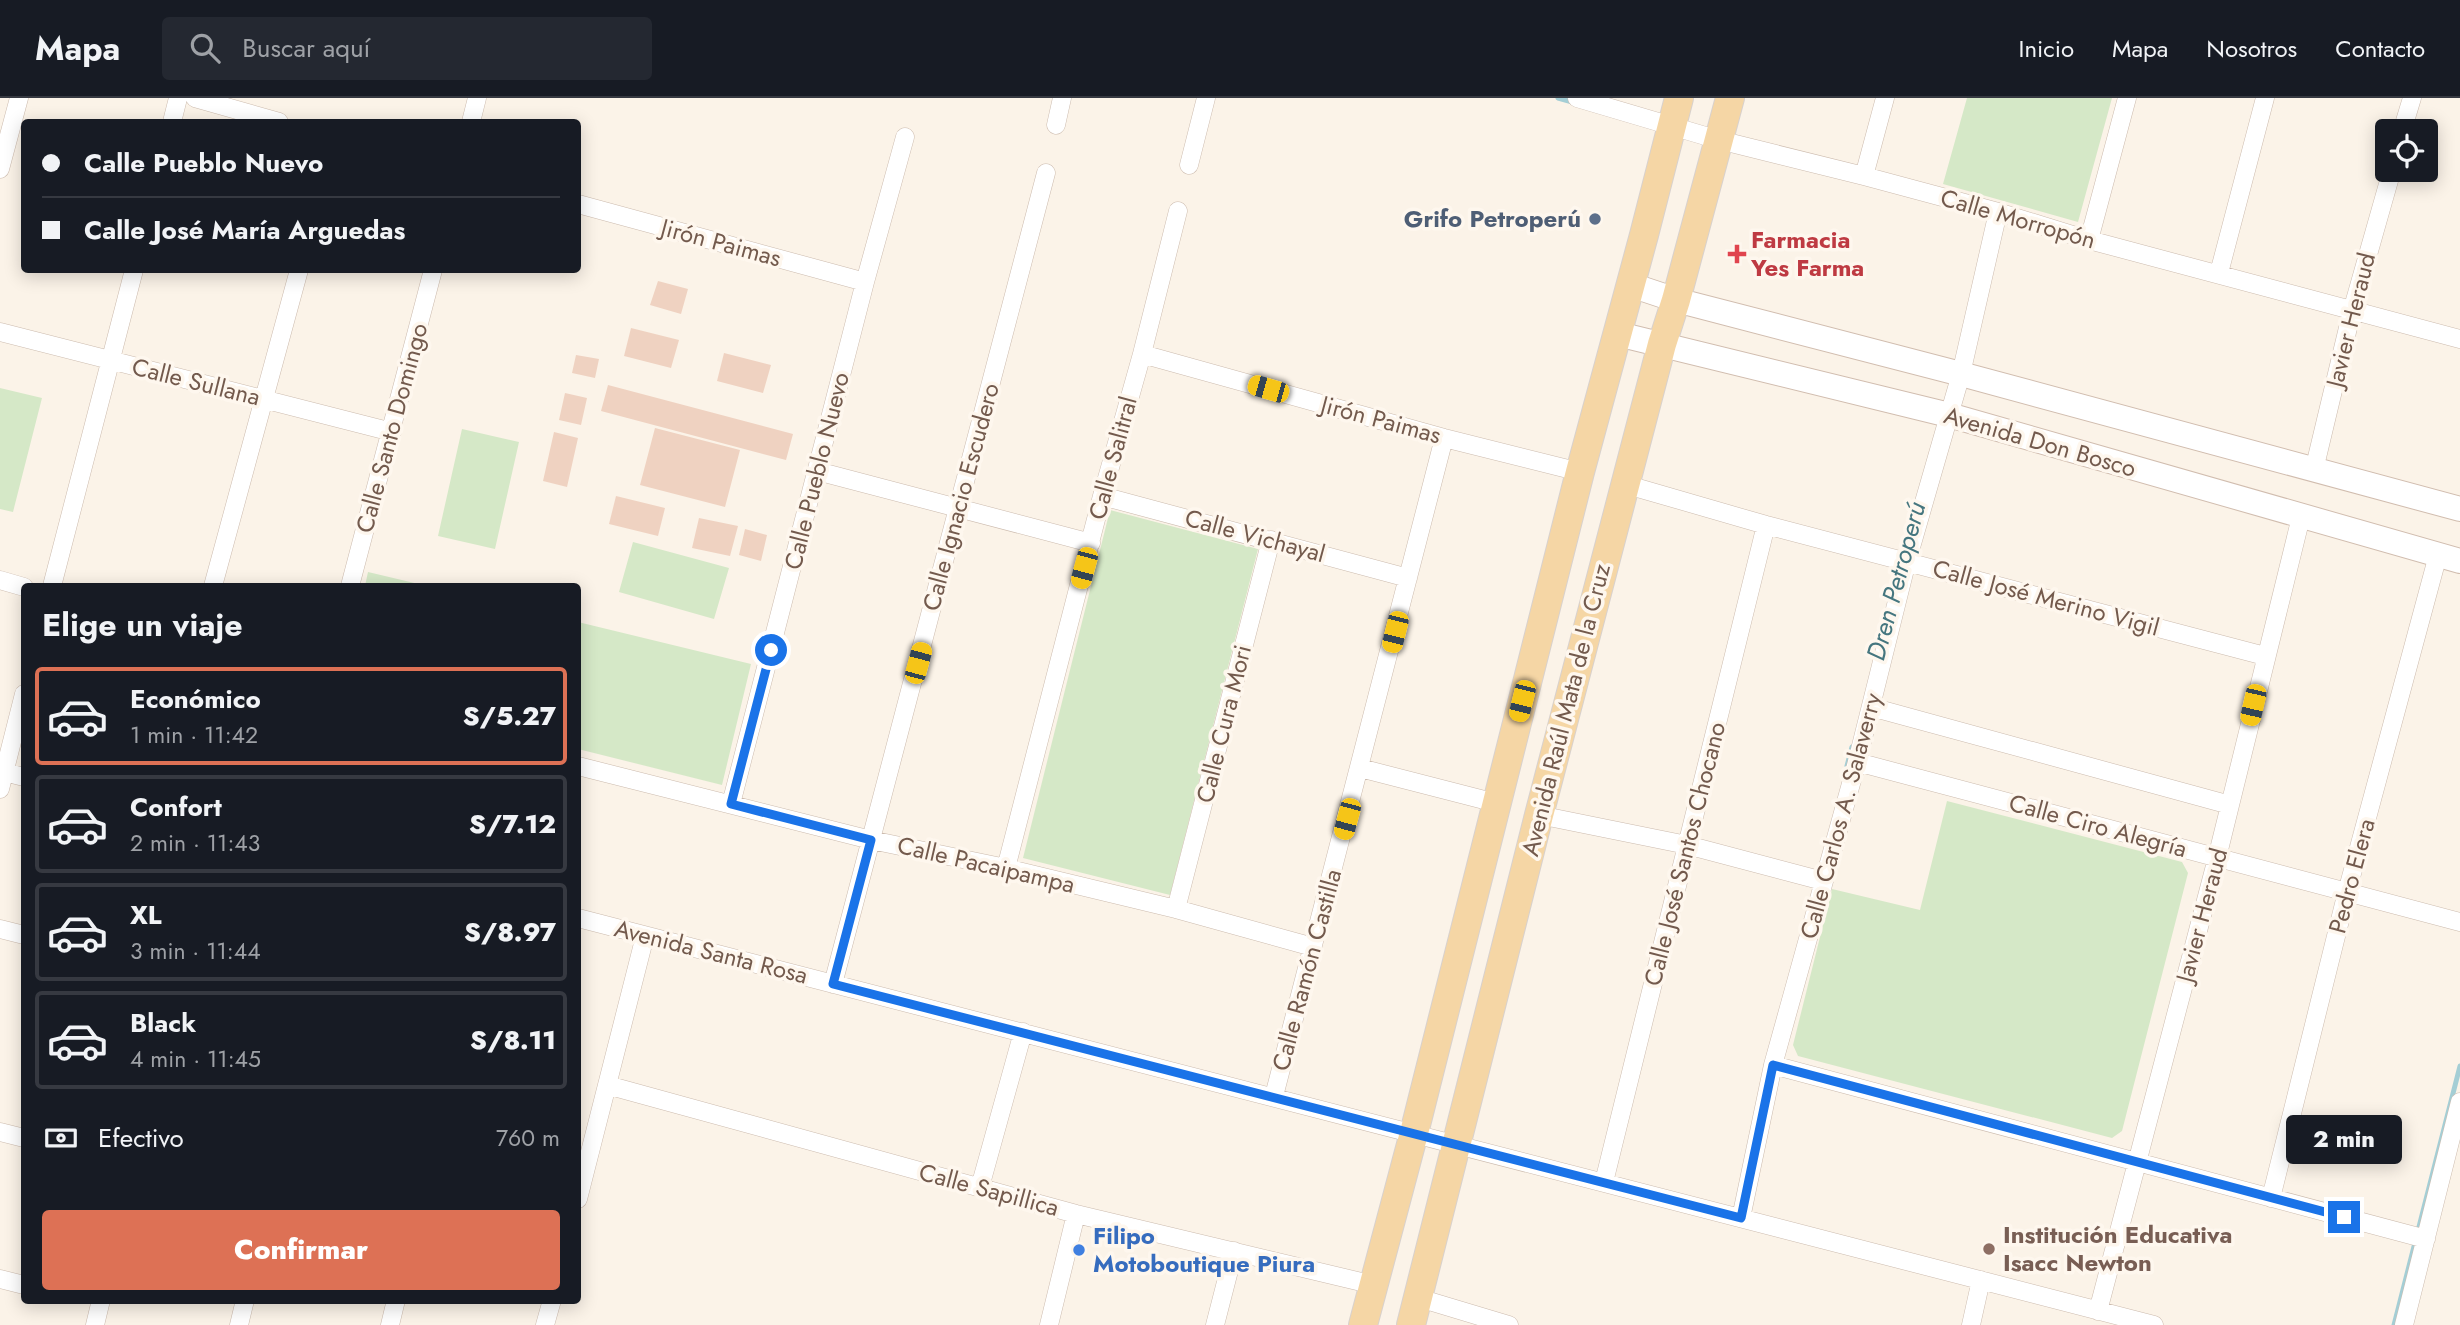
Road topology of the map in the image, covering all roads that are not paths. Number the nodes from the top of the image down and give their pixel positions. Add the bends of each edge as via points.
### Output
1 (19, 98) edge
2 (178, 98) edge
3 (195, 98) edge
4 (477, 98) edge
5 (1062, 98) edge
6 (1206, 98) edge
7 (1577, 98) edge
8 (1679, 98) edge
9 (1730, 98) edge
10 (1885, 98) edge
11 (2127, 98) edge
12 (2265, 98) edge
13 (2412, 98) edge
14 (173, 119) edge
15 (268, 119) edge
16 (472, 119) edge
17 (2406, 119) edge
18 (1056, 125) dead end
19 (1672, 126) junction
20 (905, 137) dead end
21 (1719, 140) junction
22 (1189, 164) dead end
23 (0, 169) edge
24 (1046, 173) dead end
25 (1864, 176) junction
26 (2389, 182) edge
27 (581, 205) edge
28 (1178, 211) dead end
29 (1998, 212) junction
30 (2089, 240) junction
31 (133, 273) edge
32 (298, 273) edge
33 (432, 273) edge
34 (2219, 273) junction
35 (865, 282) junction
36 (1631, 285) junction
37 (1676, 300) junction
38 (2352, 311) junction
39 (0, 332) edge
40 (1618, 334) junction
41 (2460, 339) edge
42 (1662, 344) junction
43 (1142, 354) junction
44 (111, 360) junction
45 (1961, 373) junction
46 (264, 399) junction
47 (1949, 415) junction
48 (392, 432) junction
49 (1444, 438) junction
50 (2314, 470) junction
51 (817, 471) junction
52 (1580, 472) junction
53 (1624, 484) junction
54 (1102, 496) junction
55 (958, 509) junction
56 (2460, 509) edge
57 (2301, 517) junction
58 (1766, 526) junction
59 (1271, 540) junction
60 (1091, 542) junction
61 (2449, 558) edge
62 (1907, 561) junction
63 (1409, 578) junction
64 (0, 580) edge
65 (53, 583) edge
66 (214, 583) edge
67 (351, 583) edge
68 (21, 586) edge
69 (2265, 656) junction
70 (21, 705) edge
71 (1871, 707) junction
72 (1857, 762) junction
73 (581, 767) edge
74 (1360, 768) junction
75 (1, 777) edge
76 (21, 777) edge
77 (1496, 803) junction
78 (731, 804) junction
79 (2230, 804) junction
80 (1539, 815) junction
81 (871, 840) junction
82 (1687, 845) junction
83 (2218, 858) junction
84 (1006, 868) junction
85 (1823, 881) junction
86 (2347, 891) junction
87 (1176, 909) junction
88 (581, 919) edge
89 (2460, 922) edge
90 (0, 929) edge
91 (21, 934) edge
92 (645, 936) junction
93 (1313, 947) junction
94 (833, 984) junction
95 (1023, 1032) junction
96 (1773, 1065) junction
97 (607, 1085) junction
98 (1274, 1096) junction
99 (2460, 1102) edge
100 (0, 1132) edge
101 (1414, 1133) junction
102 (21, 1137) edge
103 (1456, 1144) junction
104 (2138, 1160) junction
105 (2442, 1174) junction
106 (2460, 1179) edge
107 (1604, 1182) junction
108 (581, 1187) edge
109 (980, 1187) junction
110 (2271, 1198) junction
111 (1076, 1214) junction
112 (1741, 1218) junction
113 (2426, 1239) junction
114 (1234, 1251) junction
115 (0, 1279) edge
116 (1982, 1280) junction
117 (21, 1284) edge
118 (1374, 1284) junction
119 (1419, 1298) junction
120 (96, 1304) edge
121 (244, 1304) edge
122 (395, 1304) edge
123 (551, 1304) edge
124 (2098, 1311) junction
125 (2121, 1321) edge
126 (95, 1325) edge
127 (239, 1325) edge
128 (390, 1325) edge
129 (545, 1325) edge
130 (1049, 1325) edge
131 (1215, 1325) edge
132 (1363, 1325) edge
133 (1411, 1325) edge
134 (1509, 1325) edge
135 (1971, 1325) edge
136 (2154, 1325) edge
137 (2404, 1325) edge

1 - 23 street
2 - 14 street
3 - 15 street
4 - 16 street
5 - 18 street
6 - 22 street
7 - 19 street, Calle Morropón
8 - 19 main road, Avenida Raúl Mata de la Cruz
9 - 21 main road, Avenida Raúl Mata de la Cruz
10 - 25 street
11 - 30 street
12 - 34 street
13 - 17 street
19 - 21 street, Calle Morropón
19 - 36 main road, Avenida Raúl Mata de la Cruz
20 - 35 street, Calle Pueblo Nuevo
21 - 25 street, Calle Morropón
21 - 37 main road, Avenida Raúl Mata de la Cruz
24 - 55 street, Calle Ignacio Escudero
25 - 29 street, Calle Morropón
26 - 38 street, Javier Heraud
27 - 35 street, Jirón Paimas
28 - 43 street, Calle Salitral
29 - 30 street, Calle Morropón
29 - 45 street, Calle Carlos A. Salaverry
30 - 34 street, Calle Morropón
31 - 44 street
32 - 46 street
33 - 48 street, Calle Santo Domingo
34 - 38 street, Calle Morropón
35 - 51 street, Calle Pueblo Nuevo
36 - 37 street, Avenida Don Bosco
36 - 40 main road, Avenida Raúl Mata de la Cruz
37 - 42 main road, Avenida Raúl Mata de la Cruz
37 - 45 street, Avenida Don Bosco
38 - 41 street, Calle Morropón
38 - 50 street, Javier Heraud
39 - 44 street, Calle Sullana
40 - 42 street, Avenida Don Bosco
40 - 52 main road, Avenida Raúl Mata de la Cruz
42 - 47 street, Avenida Don Bosco
42 - 53 main road, Avenida Raúl Mata de la Cruz
43 - 49 street, Jirón Paimas
43 - 54 street, Calle Salitral
44 - 46 street, Calle Sullana
44 - 65 street
45 - 47 street, Calle Carlos A. Salaverry
45 - 50 street, Avenida Don Bosco
46 - 48 street, Calle Sullana
46 - 66 street
47 - 57 street, Avenida Don Bosco
47 - 62 street, Calle Carlos A. Salaverry
48 - 67 street, Calle Santo Domingo
49 - 52 street, Jirón Paimas
49 - 63 street, Calle Ramón Castilla
50 - 56 street, Avenida Don Bosco
51 - 55 street
51 - 78 street, Calle Pueblo Nuevo
52 - 77 main road, Avenida Raúl Mata de la Cruz
53 - 58 street, Calle José Merino Vigil
53 - 80 main road, Avenida Raúl Mata de la Cruz
54 - 59 street, Calle Vichayal
54 - 60 street, Calle Salitral
55 - 60 street
55 - 81 street, Calle Ignacio Escudero
57 - 61 street, Avenida Don Bosco
57 - 69 street, Javier Heraud
58 - 62 street, Calle José Merino Vigil
58 - 82 street, Calle José Santos Chocano
59 - 63 street, Calle Vichayal
59 - 87 street, Calle Cura Mori
60 - 84 street, Calle Salitral
61 - 86 street, Pedro Elera
62 - 69 street, Calle José Merino Vigil
62 - 71 street, Calle Carlos A. Salaverry
63 - 74 street, Calle Ramón Castilla
64 - 68 street
69 - 79 street, Javier Heraud
70 - 75 street
71 - 72 street, Calle Carlos A. Salaverry
71 - 79 street
72 - 83 street, Calle Ciro Alegría
72 - 85 street, Calle Carlos A. Salaverry
73 - 78 street, Calle Pacaipampa
74 - 77 street
74 - 93 street, Calle Ramón Castilla
75 - 76 street
77 - 101 main road, Avenida Raúl Mata de la Cruz
78 - 81 street, Calle Pacaipampa
79 - 83 street, Javier Heraud
80 - 82 street
80 - 103 main road, Avenida Raúl Mata de la Cruz
81 - 84 street, Calle Pacaipampa
81 - 94 street, Calle Ignacio Escudero
82 - 85 street
82 - 107 street, Calle José Santos Chocano
83 - 86 street, Calle Ciro Alegría
83 - 104 street, Javier Heraud
84 - 87 street, Calle Pacaipampa
85 - 96 street, Calle Carlos A. Salaverry
86 - 89 street, Calle Ciro Alegría
86 - 110 street, Pedro Elera
87 - 93 street, Calle Pacaipampa
88 - 92 street, Avenida Santa Rosa
90 - 91 street
92 - 94 street, Avenida Santa Rosa
92 - 97 street
93 - 98 street, Calle Ramón Castilla
94 - 95 street, Avenida Santa Rosa
95 - 98 street, Avenida Santa Rosa
95 - 109 street
96 - 104 street
96 - 112 street, Calle Carlos A. Salaverry
97 - 108 street
97 - 109 street, Calle Sapillica
98 - 101 street, Avenida Santa Rosa
99 - 105 street
100 - 102 street
101 - 103 street, Avenida Santa Rosa
101 - 118 main road, Avenida Raúl Mata de la Cruz
103 - 107 street, Avenida Santa Rosa
103 - 119 main road, Avenida Raúl Mata de la Cruz
104 - 110 street
104 - 124 street, Javier Heraud
105 - 106 street
105 - 113 street
107 - 112 street, Avenida Santa Rosa
109 - 111 street, Calle Sapillica
110 - 113 street
111 - 114 street, Calle Sapillica
111 - 130 street
112 - 116 street, Avenida Santa Rosa
113 - 137 street
114 - 118 street, Calle Sapillica
114 - 131 street
115 - 117 street
116 - 124 street, Avenida Santa Rosa
116 - 135 street
118 - 132 main road, Avenida Raúl Mata de la Cruz
119 - 133 main road, Avenida Raúl Mata de la Cruz
119 - 134 street
120 - 126 street
121 - 127 street
122 - 128 street
123 - 129 street
124 - 125 street, Avenida Santa Rosa
125 - 136 street, Avenida Santa Rosa

